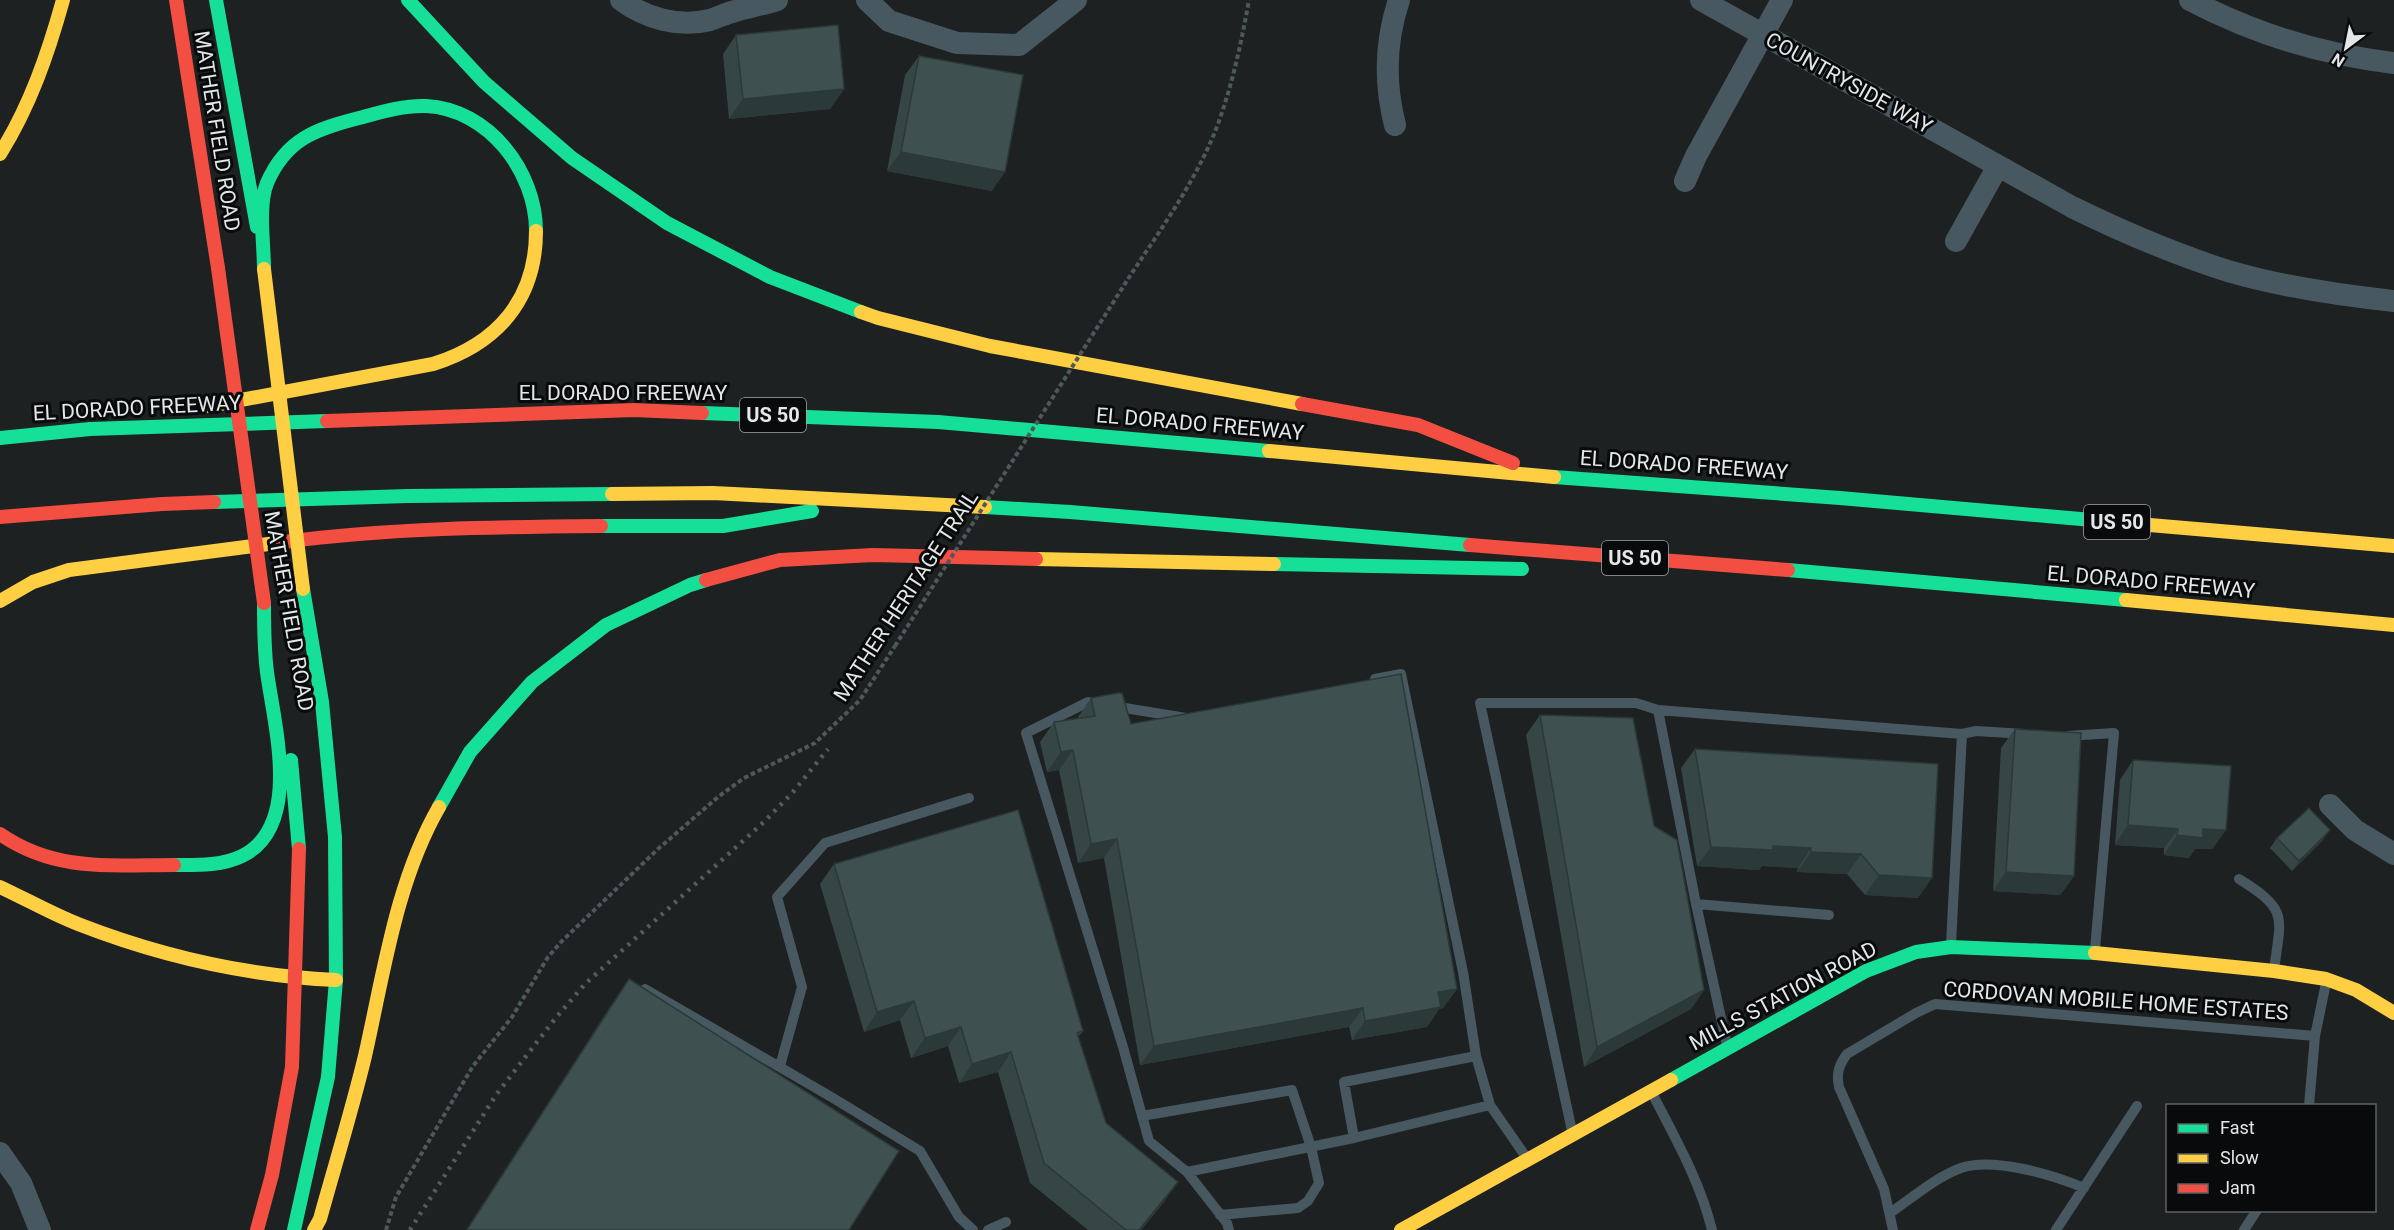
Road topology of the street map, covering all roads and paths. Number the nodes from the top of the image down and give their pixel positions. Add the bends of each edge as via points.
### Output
1 (63, 0) edge
2 (176, 0) edge
3 (216, 0) edge
4 (408, 0) edge
5 (621, 0) edge
6 (777, 0) edge
7 (867, 0) edge
8 (1076, 0) edge
9 (1248, 0) edge
10 (1399, 0) edge
11 (1701, 0) edge
12 (1782, 0) edge
13 (2190, 0) edge
14 (1762, 34) junction
15 (2394, 63) edge
16 (1395, 125) dead end
17 (0, 154) edge
18 (1998, 166) junction
19 (1685, 181) dead end
20 (1956, 241) dead end
21 (264, 269) junction
22 (2394, 301) edge
23 (90, 429) junction
24 (0, 438) edge
25 (1545, 476) junction
26 (876, 500) junction
27 (0, 517) edge
28 (2394, 546) edge
29 (1536, 570) dead end
30 (1631, 572) dead end
31 (1869, 577) junction
32 (0, 601) edge
33 (264, 603) junction
34 (2394, 625) edge
35 (1368, 681) edge
36 (1658, 710) junction
37 (1199, 716) edge
38 (1962, 734) junction
39 (969, 798) dead end
40 (2330, 805) dead end
41 (0, 834) edge
42 (2394, 854) edge
43 (2239, 879) dead end
44 (0, 887) edge
45 (1696, 904) junction
46 (1829, 915) dead end
47 (1951, 947) junction
48 (2095, 953) junction
49 (2274, 971) junction
50 (296, 978) junction
51 (2326, 979) junction
52 (336, 980) junction
53 (645, 989) edge
54 (2394, 1012) edge
55 (2315, 1036) junction
56 (1728, 1048) junction
57 (1476, 1056) junction
58 (780, 1066) junction
59 (1651, 1092) junction
60 (2309, 1104) edge
61 (1490, 1105) junction
62 (2137, 1106) dead end
63 (1142, 1116) junction
64 (1573, 1135) junction
65 (1354, 1138) junction
66 (1311, 1147) junction
67 (0, 1153) edge
68 (1527, 1159) junction
69 (1187, 1173) junction
70 (2084, 1188) junction
71 (2256, 1212) edge
72 (1890, 1213) junction
73 (1220, 1215) junction
74 (1006, 1222) dead end
75 (40, 1230) edge
76 (257, 1230) edge
77 (294, 1230) edge
78 (314, 1230) edge
79 (386, 1230) edge
80 (974, 1230) edge
81 (988, 1230) edge
82 (1229, 1230) edge
83 (1401, 1230) edge
84 (1712, 1230) edge
85 (1893, 1230) edge
86 (2056, 1230) edge
87 (2244, 1230) edge

1 - 17 main road via 51,48 12,136
2 - 33 main road, MATHER FIELD ROAD, bridge
3 - 21 main road, MATHER FIELD ROAD
4 - 25 main road via 484,82 572,158 667,223 770,276 878,318 990,346 1418,425
5 - 6 street via 648,16 672,22 709,21
7 - 8 street via 890,21 957,43 1019,45
9 - 79 path, MATHER HERITAGE TRAIL, bridge via 1238,65 1217,126 1193,176 860,700 814,743 744,778 718,797 562,940 512,1017 473,1066 396,1197
10 - 16 street via 1387,54 1389,101
11 - 14 street, COUNTRYSIDE WAY
12 - 14 street
13 - 15 street via 2249,27 2308,47
14 - 18 street, COUNTRYSIDE WAY
14 - 19 street
18 - 20 street
18 - 22 street, COUNTRYSIDE WAY via 2072,207 2176,254 2284,285
21 - 23 main road via 265,189 279,158 296,141 333,124 409,106 431,106 462,115 480,125 510,153 533,196 538,246 524,293 514,310 479,345 433,364
21 - 52 main road, MATHER FIELD ROAD, bridge via 303,589 322,702 334,826
23 - 24 main road, EL DORADO FREEWAY / US 50
23 - 25 main road, EL DORADO FREEWAY / US 50 via 634,410 938,422
25 - 28 main road, EL DORADO FREEWAY / US 50
26 - 27 main road, EL DORADO FREEWAY / US 50 via 713,493 408,496 162,504
26 - 31 main road, EL DORADO FREEWAY / US 50
26 - 32 main road via 723,526 465,527 345,534 69,570 38,579
29 - 78 main road via 873,555 780,561 690,585 606,626 532,682 470,752 424,833 394,921 364,1058
30 - 31 main road
31 - 34 main road, EL DORADO FREEWAY / US 50
33 - 41 main road via 265,652 280,781 277,812 259,847 241,857 210,863 88,866 34,854
33 - 50 main road, MATHER FIELD ROAD via 286,715 299,849
35 - 57 lane via 1401,674 1463,972
36 - 38 lane
36 - 45 lane
36 - 64 lane via 1636,703 1480,703
37 - 63 lane via 1187,718 1088,702 1026,733
38 - 47 lane
38 - 48 lane via 2114,733
39 - 58 lane via 825,843 777,897 801,987
40 - 42 street via 2355,830
43 - 49 lane via 2266,896 2281,919
44 - 50 main road via 77,924 176,957
45 - 46 lane
45 - 56 lane
47 - 48 main road, MILLS STATION ROAD
47 - 56 main road, MILLS STATION ROAD via 1916,952 1866,971
48 - 49 main road, MILLS STATION ROAD
49 - 51 main road, MILLS STATION ROAD
50 - 52 main road
50 - 76 main road, MATHER FIELD ROAD via 292,1066 272,1175
51 - 54 main road, MILLS STATION ROAD
51 - 55 lane, CORDOVAN MOBILE HOME ESTATES
52 - 77 main road, MATHER FIELD ROAD via 328,1077
53 - 58 lane
55 - 60 lane, CORDOVAN MOBILE HOME ESTATES
55 - 72 lane, CORDOVAN MOBILE HOME ESTATES via 1935,1004 1846,1054 1837,1076 1884,1189
56 - 59 main road, MILLS STATION ROAD
57 - 61 lane
57 - 65 lane via 1344,1083
58 - 80 lane via 920,1151 958,1217
59 - 64 main road, MILLS STATION ROAD
59 - 84 lane via 1691,1170
61 - 65 lane
61 - 68 lane
62 - 70 lane
63 - 66 lane via 1292,1090
63 - 69 lane via 1149,1141
64 - 68 main road, MILLS STATION ROAD
65 - 66 lane
66 - 69 lane
66 - 73 lane via 1318,1183 1308,1201 1298,1208
67 - 75 street via 21,1183
68 - 83 main road, MILLS STATION ROAD
69 - 73 lane
70 - 72 lane via 2031,1170 1976,1166 1950,1173
70 - 86 lane
71 - 87 lane
72 - 85 lane, CORDOVAN MOBILE HOME ESTATES
73 - 82 lane
74 - 81 lane

